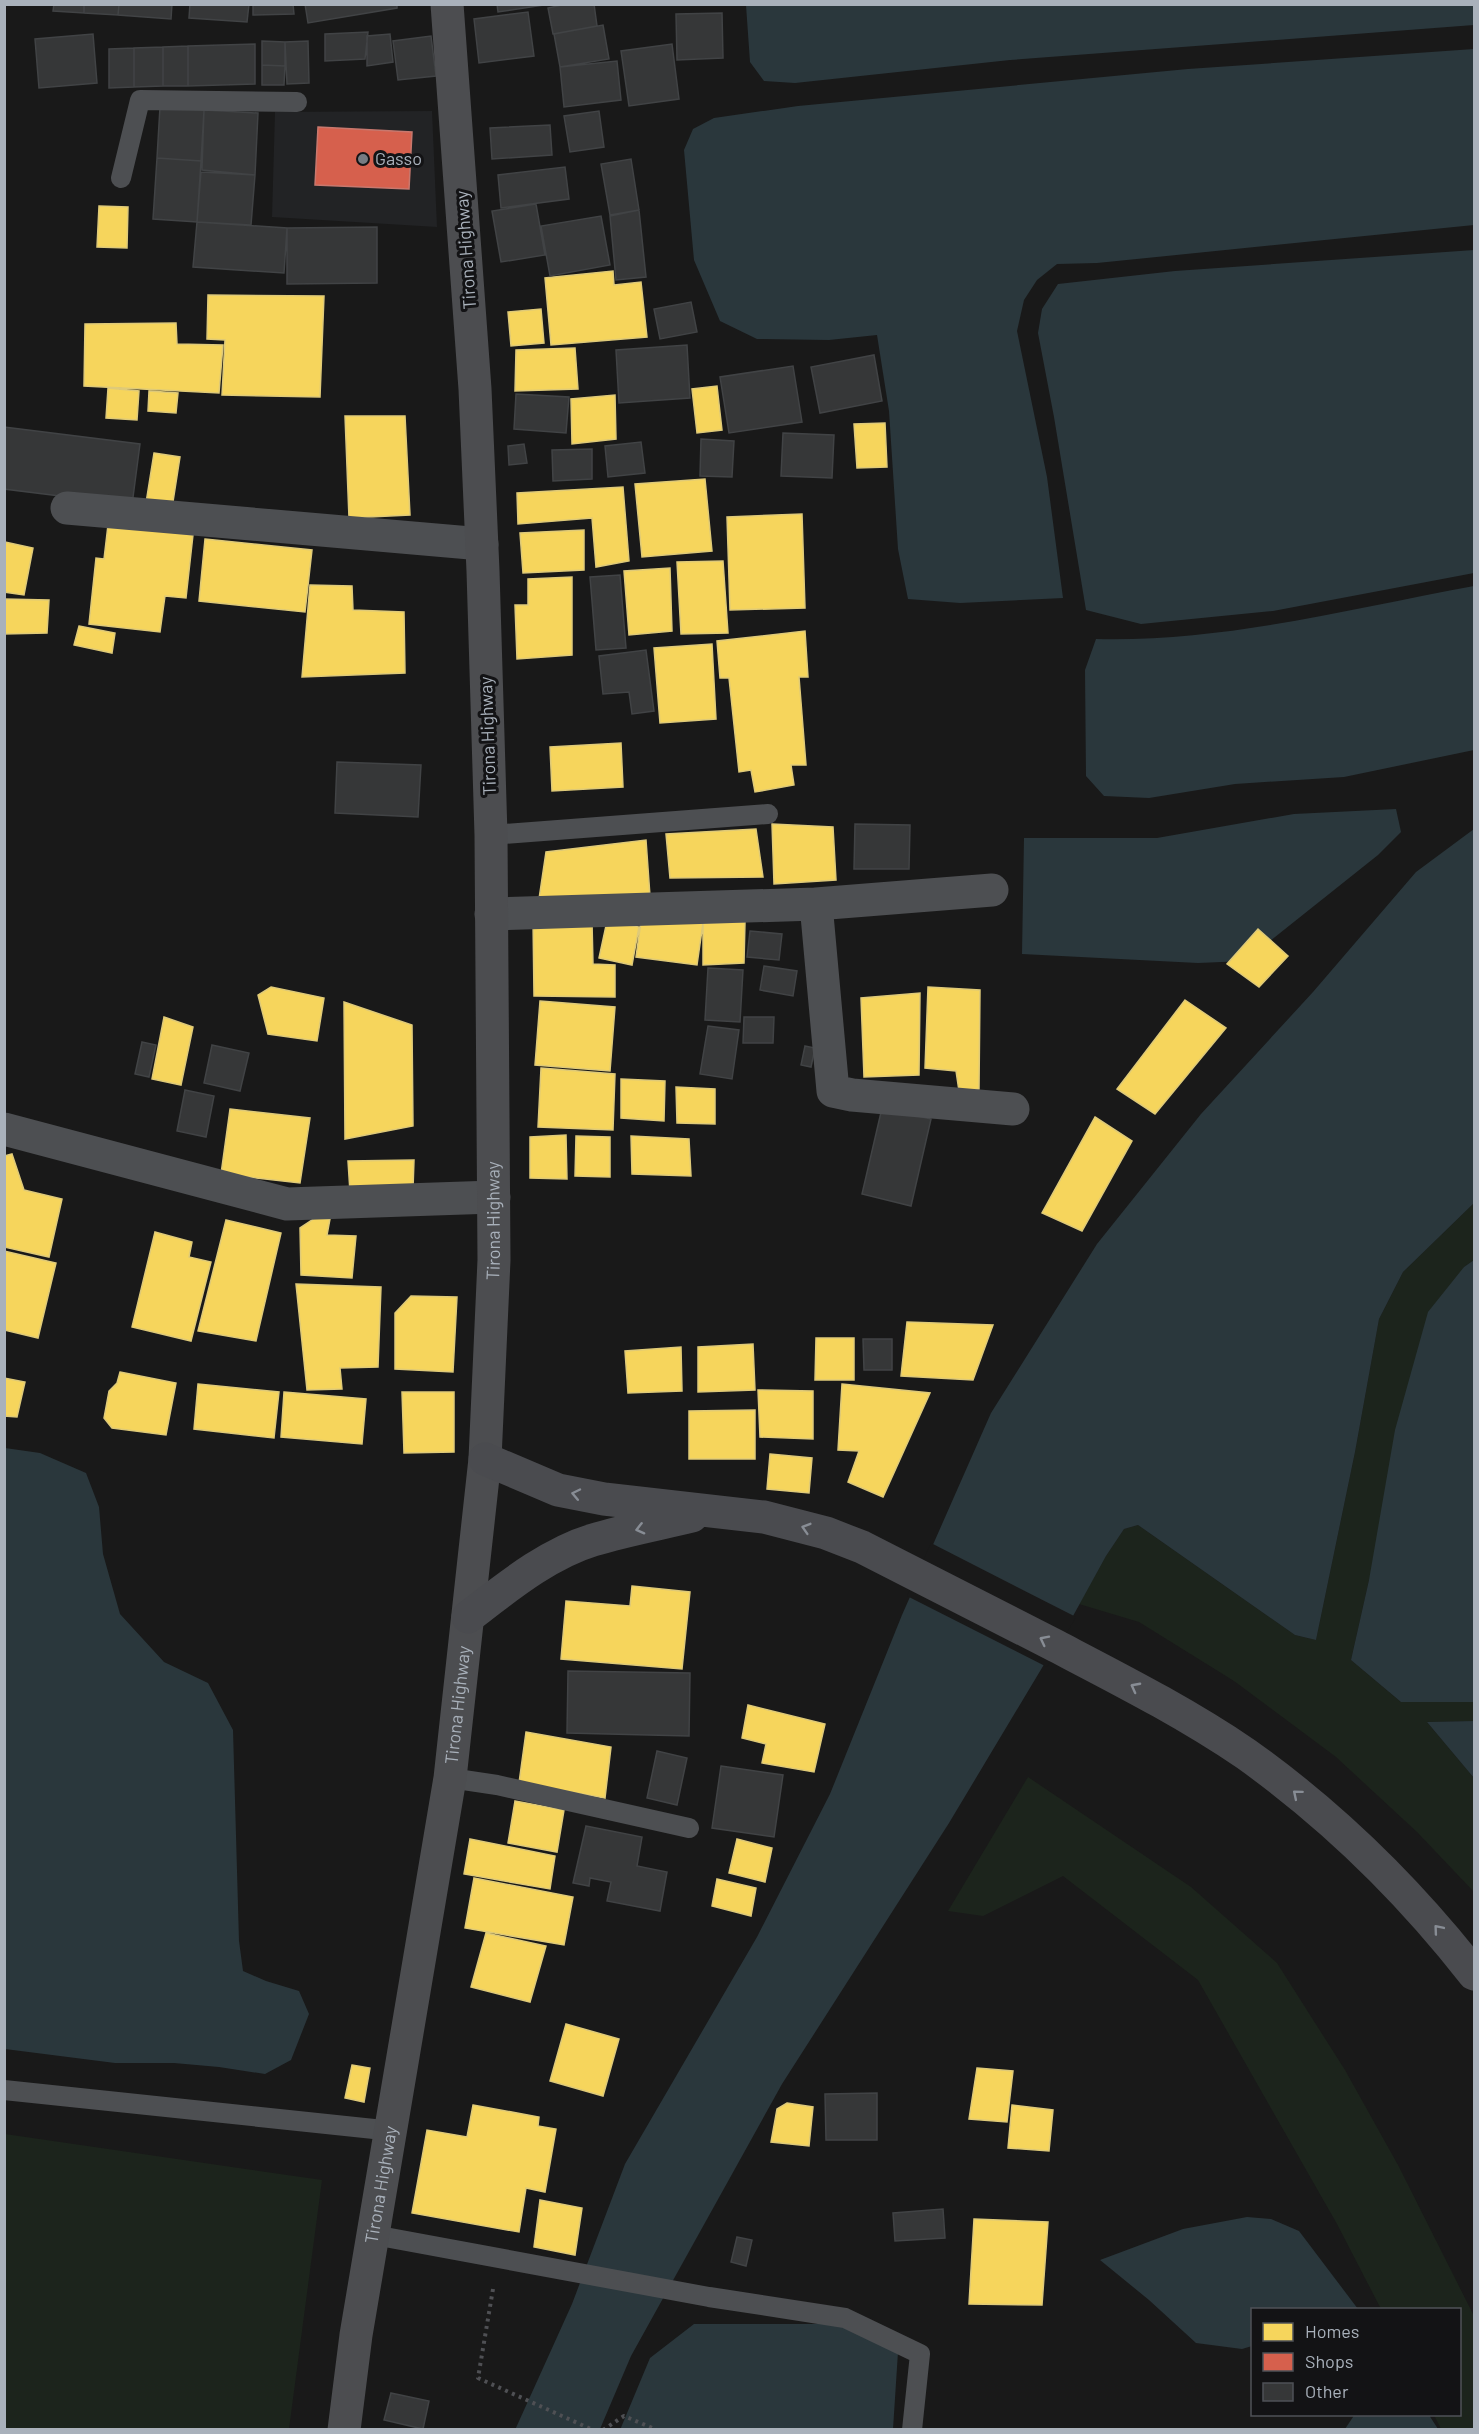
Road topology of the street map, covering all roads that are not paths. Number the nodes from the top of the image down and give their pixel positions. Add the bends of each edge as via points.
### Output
1 (447, 4) edge
2 (297, 102) dead end
3 (121, 178) dead end
4 (67, 508) dead end
5 (482, 544) junction
6 (768, 813) dead end
7 (491, 835) junction
8 (992, 890) dead end
9 (816, 904) junction
10 (492, 914) junction
11 (1013, 1109) dead end
12 (4, 1129) edge
13 (494, 1197) junction
14 (485, 1459) junction
15 (717, 1510) junction
16 (468, 1617) junction
17 (450, 1778) junction
18 (689, 1828) dead end
19 (1474, 1974) edge
20 (4, 2090) edge
21 (393, 2131) junction
22 (374, 2235) junction
23 (344, 2430) edge
24 (912, 2430) edge

1 - 5 main road, Tirona Highway via 475,389
2 - 3 lane via 140,100
4 - 5 street
5 - 7 main road, Tirona Highway
6 - 7 lane
7 - 10 main road, Tirona Highway
8 - 9 street
9 - 10 street
9 - 11 street via 832,1091
10 - 13 main road, Tirona Highway
12 - 13 street via 287,1204
13 - 14 main road, Tirona Highway
15 -> 14 highway via 604,1500 558,1490
14 - 16 main road, Tirona Highway
15 -> 16 highway via 593,1540 516,1581
19 -> 15 highway via 1436,1925 1382,1869 1288,1786 1198,1723 861,1547 784,1521
16 - 17 main road, Tirona Highway
17 - 18 lane
17 - 21 main road, Tirona Highway
20 - 21 lane
21 - 22 main road, Tirona Highway
22 - 23 main road, Tirona Highway
22 - 24 lane via 845,2318 920,2354

